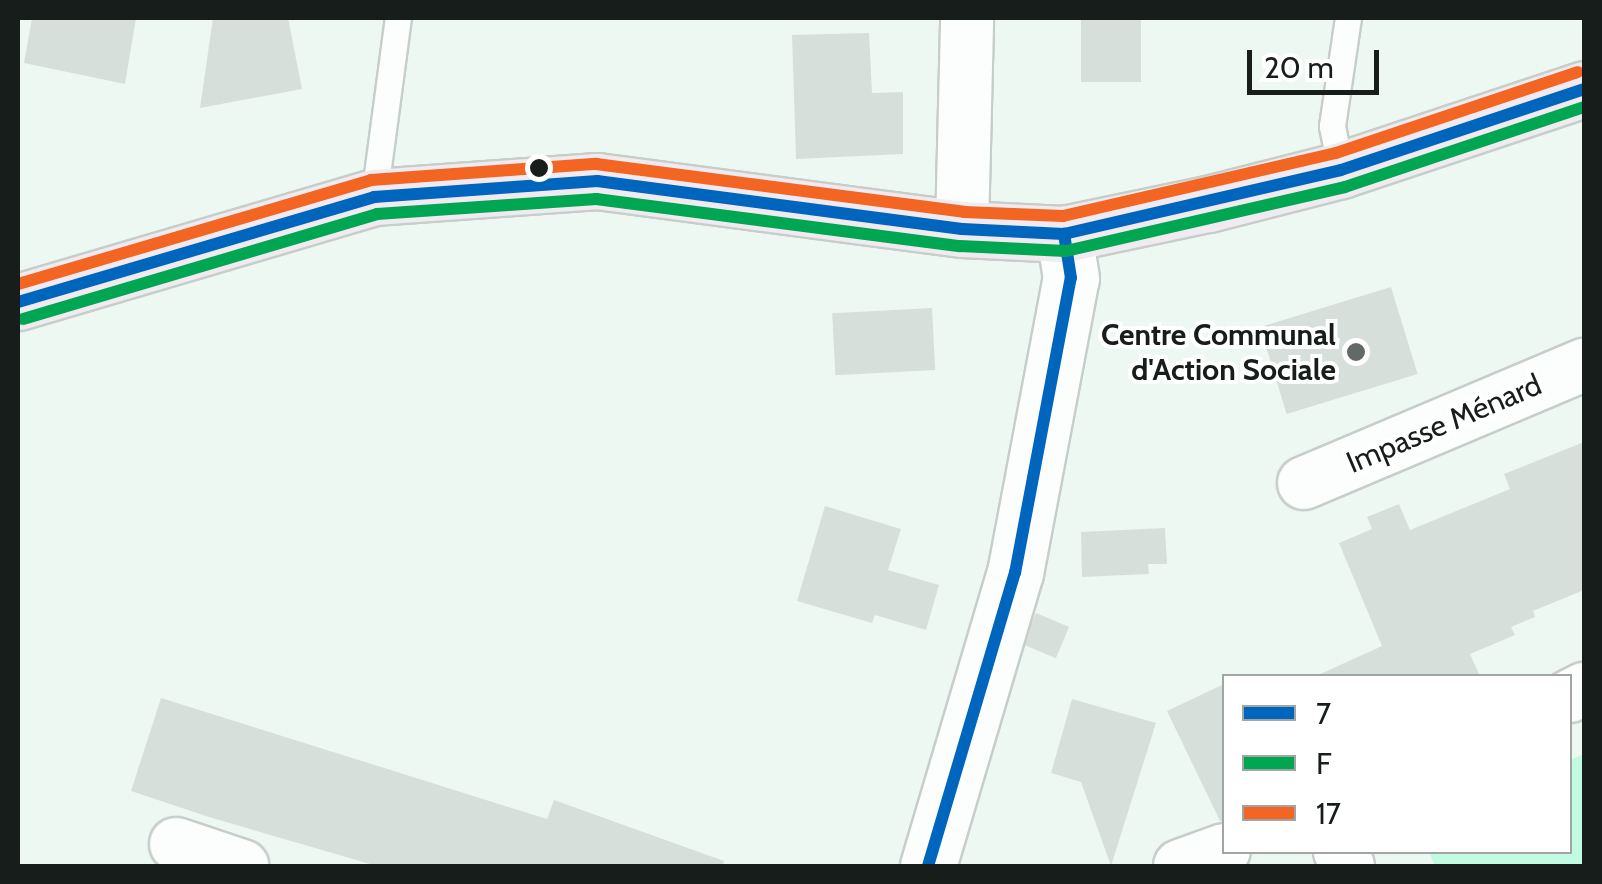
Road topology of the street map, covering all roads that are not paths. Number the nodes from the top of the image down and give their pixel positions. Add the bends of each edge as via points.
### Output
1 (398, 18) edge
2 (967, 18) edge
3 (1348, 18) edge
4 (1584, 89) edge
5 (1341, 170) junction
6 (374, 197) junction
7 (962, 229) junction
8 (1064, 234) junction
9 (18, 302) edge
10 (1584, 365) edge
11 (1304, 482) dead end
12 (176, 844) dead end
13 (1222, 851) edge
14 (242, 866) edge
15 (928, 866) edge
16 (1180, 866) edge

1 - 6 lane
2 - 7 street
3 - 5 lane via 1332,126
4 - 5 main road
5 - 8 main road
6 - 7 main road via 597,181
6 - 9 main road
7 - 8 main road
8 - 15 street via 1071,278 1016,573
10 - 11 street, Impasse Ménard
12 - 14 street
13 - 16 street

